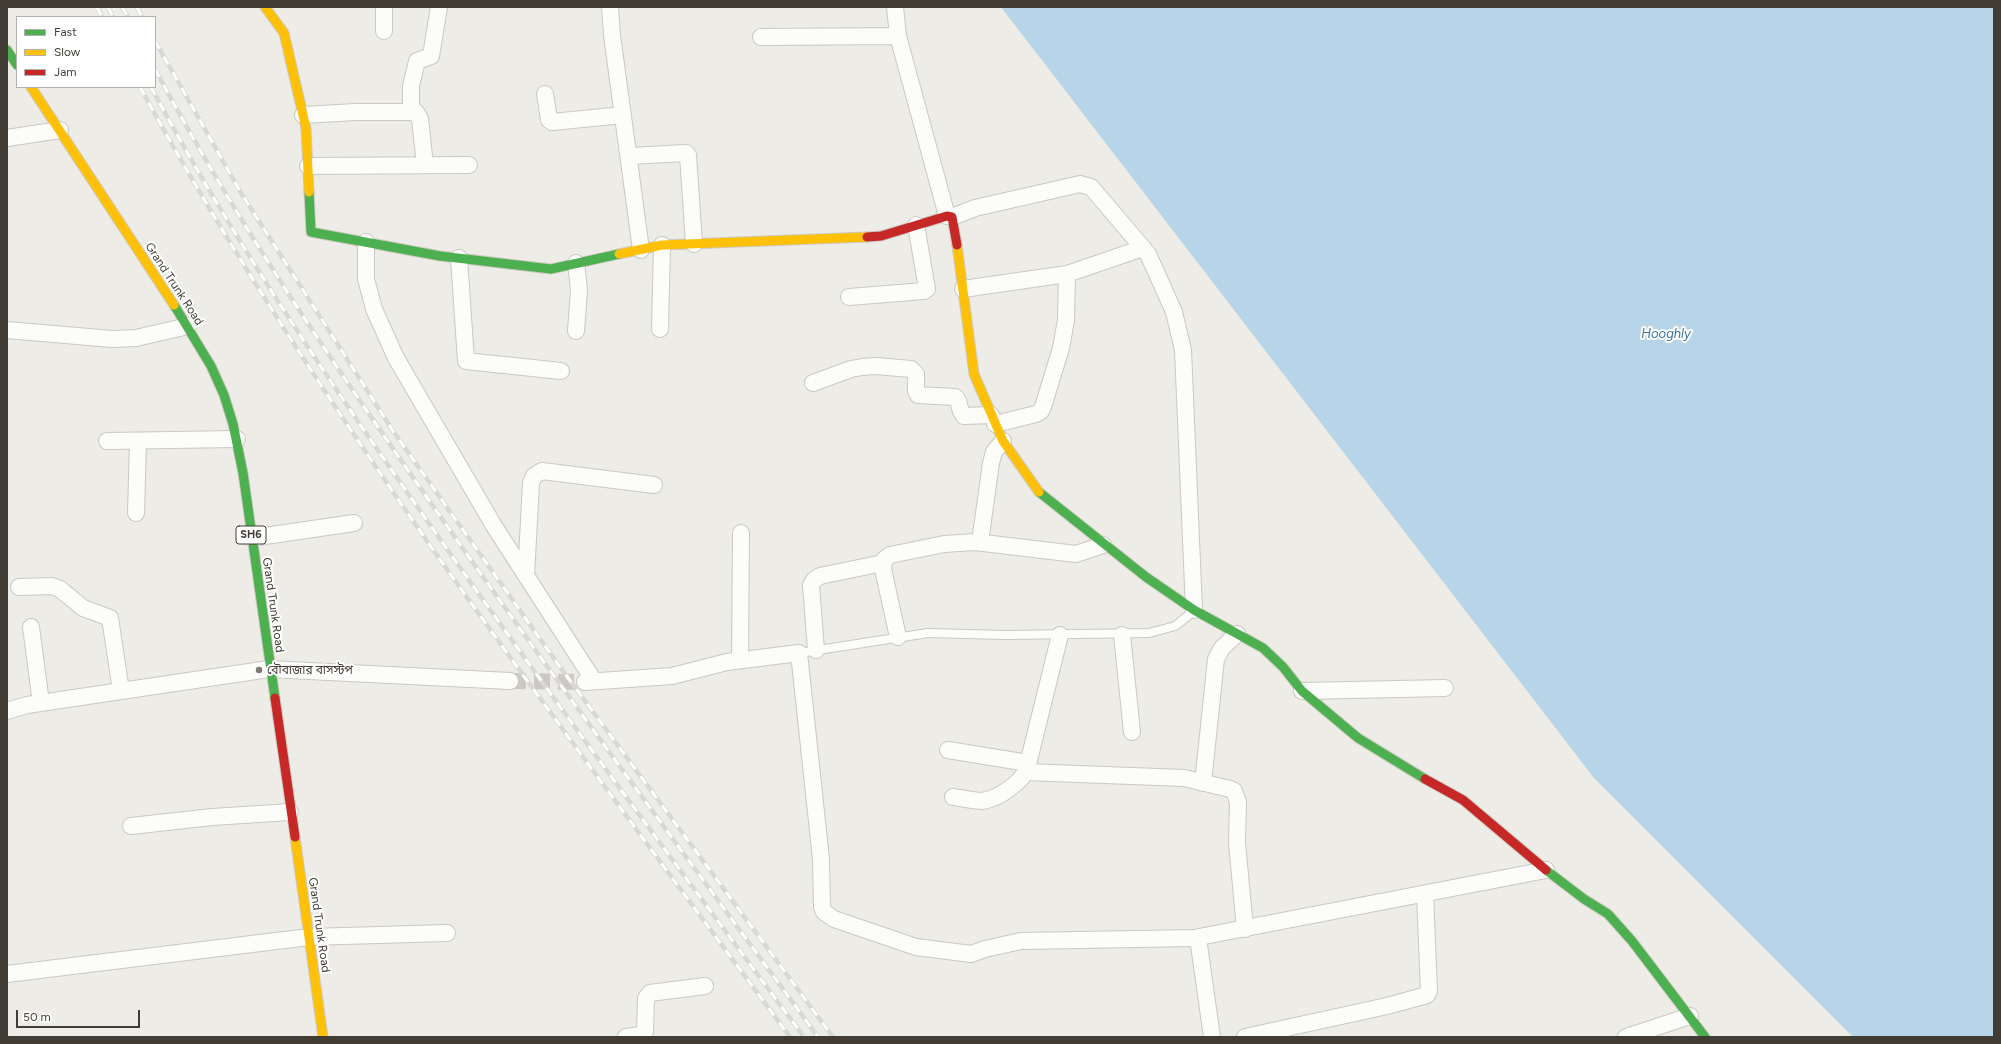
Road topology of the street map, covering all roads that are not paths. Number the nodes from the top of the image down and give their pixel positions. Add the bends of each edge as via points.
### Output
1 (265, 7) edge
2 (384, 7) edge
3 (439, 7) edge
4 (610, 7) edge
5 (895, 7) edge
6 (384, 31) dead end
7 (898, 36) junction
8 (762, 37) dead end
9 (7, 50) edge
10 (16, 64) edge
11 (32, 88) edge
12 (545, 94) dead end
13 (411, 112) junction
14 (303, 115) junction
15 (623, 115) junction
16 (60, 130) junction
17 (7, 138) edge
18 (629, 156) junction
19 (468, 164) dead end
20 (425, 165) junction
21 (308, 166) junction
22 (950, 216) junction
23 (916, 225) junction
24 (366, 242) junction
25 (694, 244) junction
26 (662, 246) junction
27 (1142, 248) junction
28 (641, 250) junction
29 (459, 258) junction
30 (576, 264) junction
31 (1067, 274) junction
32 (963, 289) junction
33 (849, 297) dead end
34 (188, 326) junction
35 (660, 329) dead end
36 (7, 330) edge
37 (576, 331) dead end
38 (561, 371) dead end
39 (813, 383) dead end
40 (993, 420) junction
41 (237, 439) junction
42 (138, 440) junction
43 (107, 441) dead end
44 (1002, 441) junction
45 (654, 485) dead end
46 (136, 513) dead end
47 (354, 523) dead end
48 (741, 533) dead end
49 (251, 538) junction
50 (980, 542) junction
51 (1104, 545) junction
52 (883, 563) junction
53 (526, 576) junction
54 (19, 586) dead end
55 (1194, 610) junction
56 (31, 627) dead end
57 (1237, 634) junction
58 (1060, 635) junction
59 (1122, 635) junction
60 (898, 637) junction
61 (816, 650) junction
62 (799, 652) junction
63 (740, 660) junction
64 (270, 669) junction
65 (510, 681) tunnel mouth
66 (1444, 688) dead end
67 (122, 691) junction
68 (1302, 691) junction
69 (41, 703) junction
70 (7, 711) edge
71 (1132, 732) dead end
72 (948, 750) dead end
73 (1027, 767) junction
74 (1204, 783) junction
75 (953, 797) dead end
76 (290, 812) junction
77 (131, 826) dead end
78 (1546, 870) junction
79 (1426, 894) junction
80 (1245, 929) junction
81 (447, 933) dead end
82 (309, 937) junction
83 (1198, 938) junction
84 (7, 974) edge
85 (706, 986) dead end
86 (1690, 1016) junction
87 (323, 1037) edge
88 (626, 1037) edge
89 (1212, 1037) edge
90 (1245, 1037) edge
91 (1626, 1037) edge
92 (1705, 1037) edge

1 - 14 street via 284,33
2 - 6 street
3 - 13 street via 431,56 417,60 411,86
4 - 15 street
5 - 7 street
7 - 8 street
7 - 22 street
9 - 10 street
11 - 16 street, Grand Trunk Road / SH6
12 - 15 street via 549,120 552,122
13 - 14 street
13 - 20 street via 419,115
14 - 21 street
15 - 18 street
16 - 17 street
16 - 34 street, Grand Trunk Road / SH6
18 - 25 street via 686,153 688,155
18 - 28 street
19 - 20 street
20 - 21 street
21 - 24 street via 311,232
22 - 23 street
22 - 27 street via 975,208 1086,184
22 - 32 street via 954,224
23 - 25 street via 881,236
23 - 33 street via 927,289
24 - 29 street
24 - 53 street via 366,279 384,334 494,526
25 - 26 street
26 - 28 street
26 - 35 street
27 - 31 street
27 - 55 street via 1148,254 1174,312 1183,350
28 - 30 street
29 - 30 street via 551,269
29 - 38 street via 466,361
30 - 37 street via 580,290
31 - 32 street
31 - 40 street via 1066,320 1061,348 1043,407 1036,414
32 - 40 street via 974,374
34 - 36 street via 136,338 112,339
34 - 41 street, Grand Trunk Road / SH6 via 218,377 229,405
39 - 40 street via 857,367 911,369 916,374 918,395 955,397 962,415
40 - 44 street
41 - 42 street
41 - 49 street, Grand Trunk Road / SH6
42 - 43 street
42 - 46 street
44 - 50 street via 994,452 991,463
44 - 51 street via 1039,493
45 - 53 street via 542,471 534,476 531,483
47 - 49 street
48 - 63 street
49 - 64 street, Grand Trunk Road / SH6
50 - 51 street via 1076,554
50 - 52 street via 944,544 890,555
51 - 55 street
52 - 60 street
52 - 61 street via 820,576 814,580 811,585
53 - 63 street via 590,682 672,676
54 - 67 street via 52,586 60,589 83,608 110,618
55 - 57 street
55 - 59 lane via 1184,621 1162,631
56 - 69 street
57 - 68 street via 1271,654
57 - 74 street via 1222,648 1216,659
58 - 59 lane
58 - 60 lane via 928,633
58 - 73 street
59 - 71 street
60 - 61 lane
61 - 62 lane
62 - 63 street
62 - 83 street via 821,859 822,907 828,916 916,947 969,954 1021,942
64 - 65 street
64 - 67 street
64 - 76 street, Grand Trunk Road / SH6
66 - 68 street
67 - 69 street
68 - 78 street via 1358,738 1463,800
69 - 70 street
72 - 73 street
73 - 74 street via 1178,777
73 - 75 street via 1020,780 1005,791 983,801
74 - 80 street via 1230,789 1236,796 1236,843
76 - 77 street via 198,818
76 - 82 street, Grand Trunk Road / SH6
78 - 79 street
78 - 86 street via 1620,925
79 - 80 street
79 - 90 street via 1429,991 1427,995
80 - 83 street
81 - 82 street
82 - 84 street
82 - 87 street, Grand Trunk Road / SH6
83 - 89 street
85 - 88 street via 650,993 646,998 645,1032
86 - 91 street
86 - 92 street

